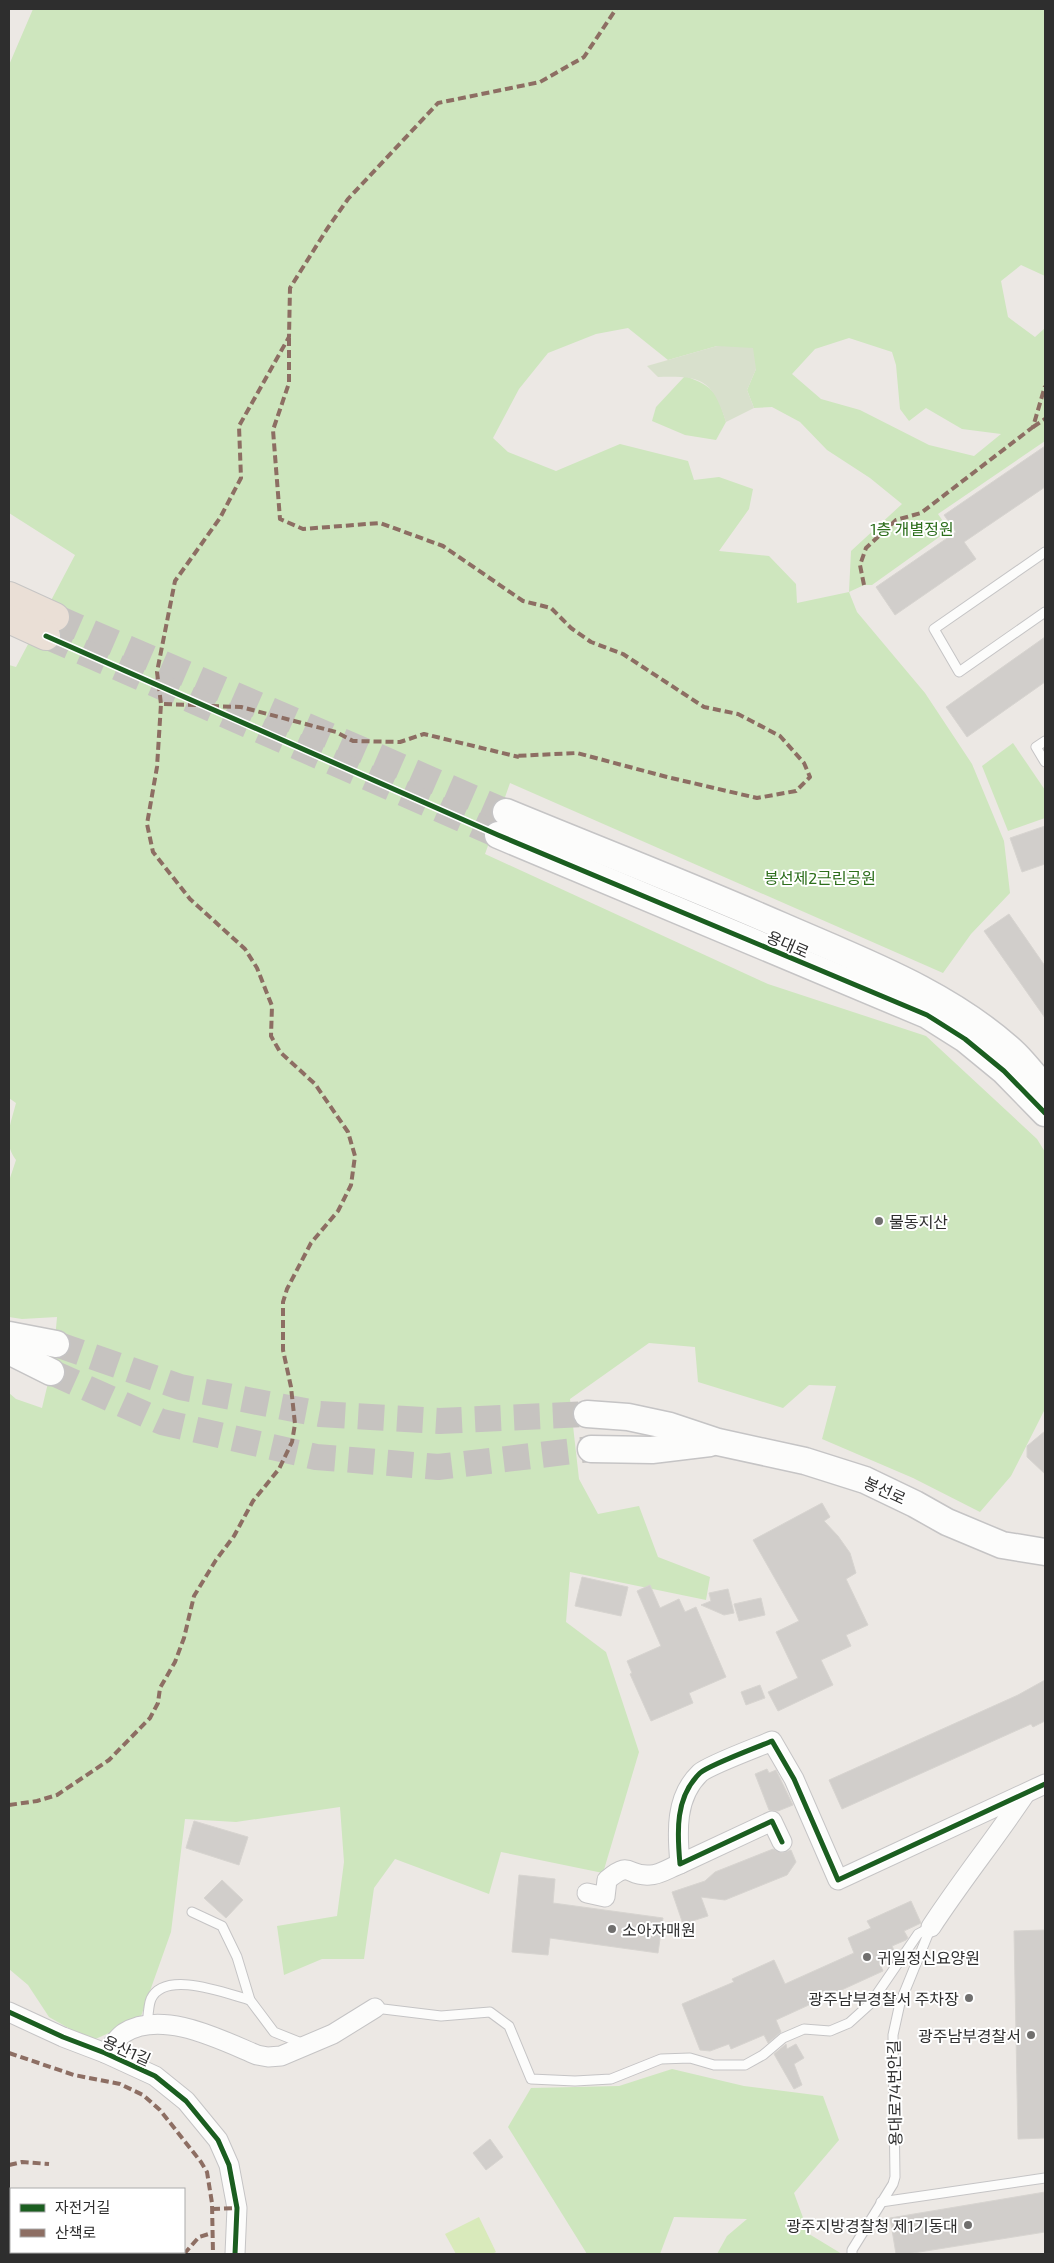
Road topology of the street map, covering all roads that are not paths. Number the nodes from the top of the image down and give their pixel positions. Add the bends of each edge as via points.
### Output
1 (1045, 552) edge
2 (9, 596) edge
3 (1045, 612) edge
4 (9, 619) edge
5 (1045, 741) edge
6 (1045, 762) edge
7 (1045, 1088) edge
8 (1045, 1113) edge
9 (9, 1335) edge
10 (56, 1344) tunnel mouth
11 (9, 1350) edge
12 (51, 1372) tunnel mouth
13 (587, 1414) tunnel mouth
14 (718, 1442) junction
15 (591, 1449) tunnel mouth
16 (1045, 1552) edge
17 (1045, 1784) edge
18 (1025, 1794) junction
19 (782, 1842) dead end
20 (680, 1864) junction
21 (588, 1893) dead end
22 (192, 1912) dead end
23 (931, 1927) junction
24 (250, 2000) junction
25 (374, 2008) joint
26 (9, 2012) edge
27 (147, 2026) junction
28 (306, 2045) junction
29 (106, 2053) junction
30 (1045, 2178) edge
31 (881, 2202) junction
32 (234, 2254) edge
33 (852, 2254) edge

1 - 3 lane via 934,628 959,672
2 - 4 highway via 51,627
5 - 6 lane via 1036,747
7 - 8 street, 용대로 via 1015,1055 975,1022 933,996 877,968 734,906 502,824 927,1015 965,1039 1004,1071
9 - 10 street
11 - 12 street
13 - 14 street via 670,1426
14 - 15 street via 652,1450
14 - 16 street, 봉선로 via 805,1461 864,1480 947,1522 1002,1545
17 - 18 street
18 - 20 street via 838,1880 794,1780 772,1741 701,1772 681,1801 677,1834
18 - 23 street, 용대로74번안길
19 - 20 street via 772,1821
20 - 21 street via 652,1876 627,1868 619,1870 606,1880 605,1897
22 - 24 lane via 222,1926 237,1957
23 - 25 lane, 용대로74번안길 via 918,1934 870,2004 849,2023 830,2031 804,2029 782,2038 763,2055 745,2065 714,2065 690,2058 661,2059 611,2079 532,2079 508,2026 490,2012 441,2016
23 - 31 lane, 용대로74번안길 via 895,2021 896,2171 893,2184
24 - 27 lane via 194,1984 164,1986 151,1999
24 - 28 lane via 274,2032
25 - 28 street, 용산1길 via 333,2034
26 - 29 street, 용산1길
27 - 28 street, 용산1길 via 185,2026 268,2057 281,2056
27 - 29 street, 용산1길 via 124,2034
29 - 32 street, 용산1길 via 154,2076 186,2102 218,2140 229,2165 237,2208
30 - 31 lane
31 - 33 lane, 용대로74번안길

